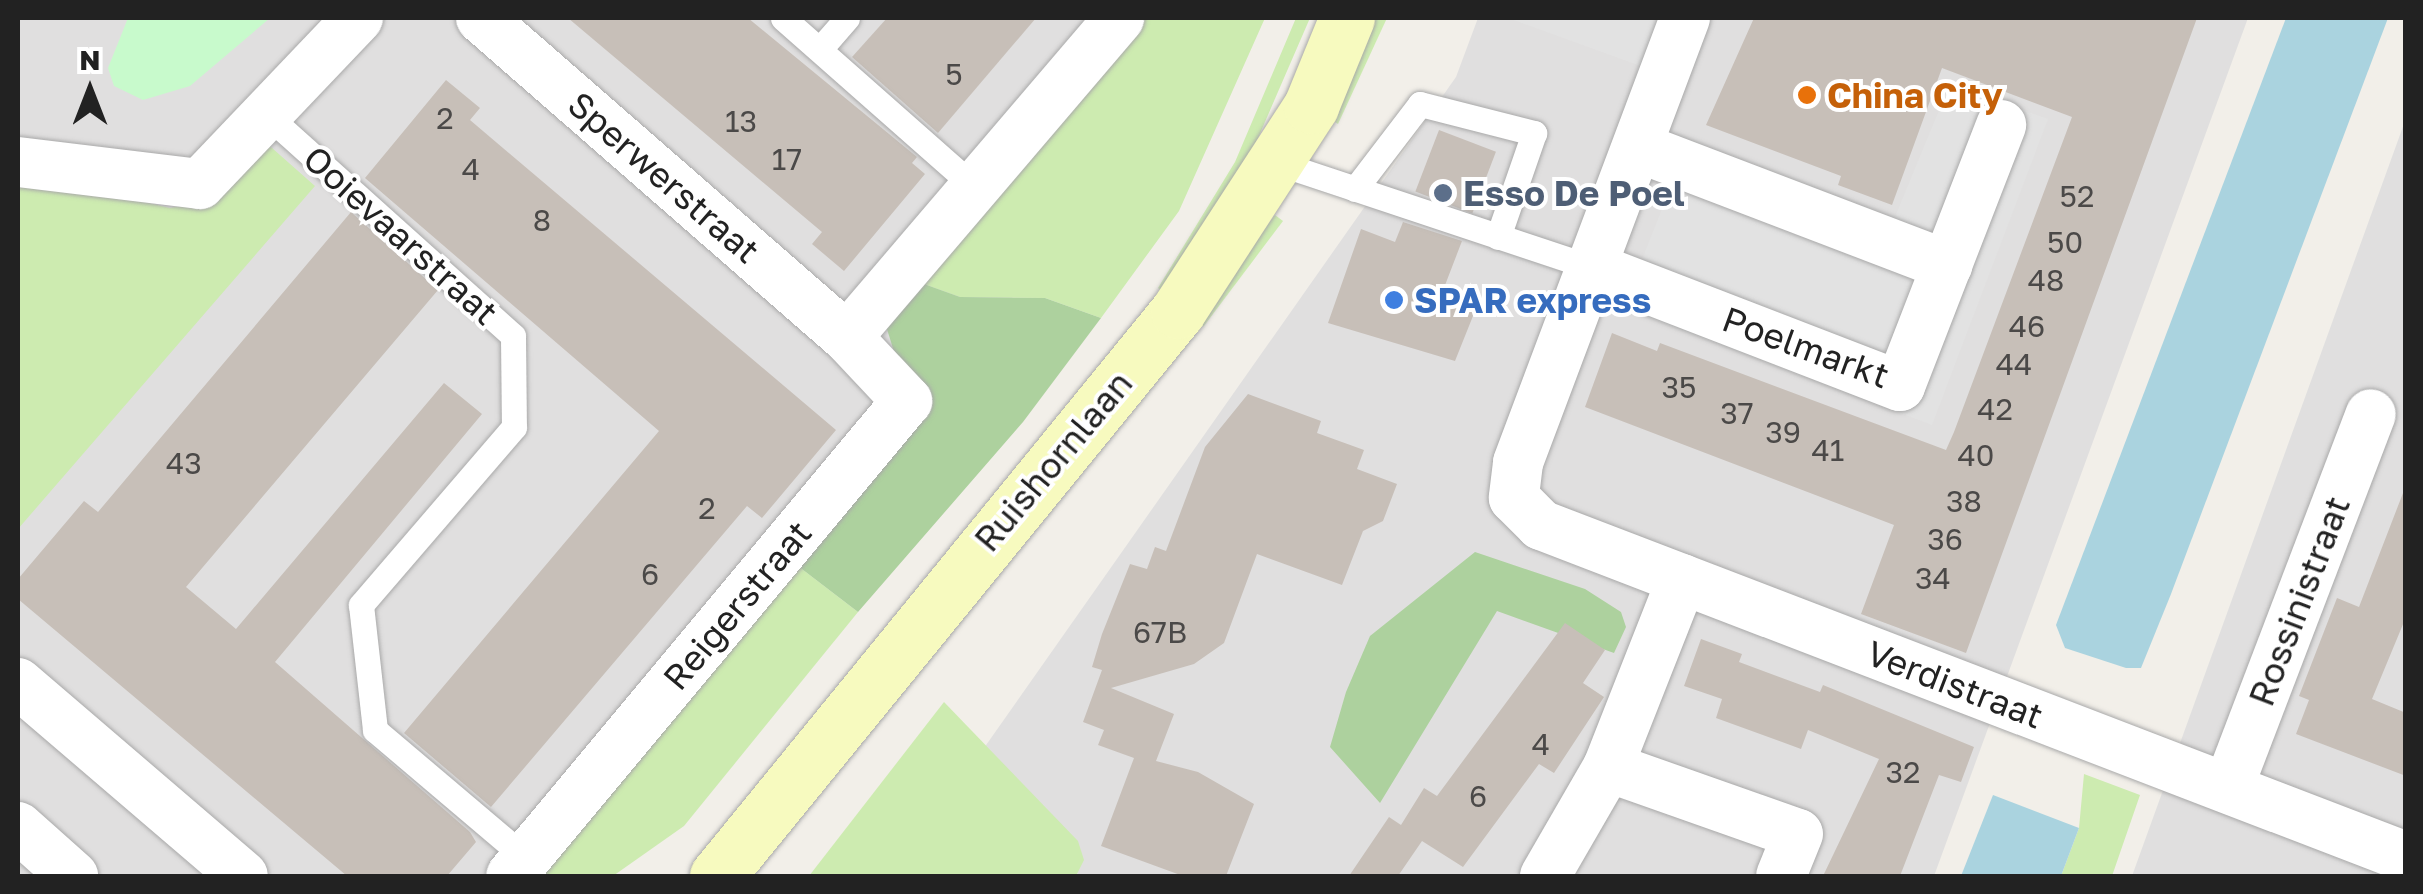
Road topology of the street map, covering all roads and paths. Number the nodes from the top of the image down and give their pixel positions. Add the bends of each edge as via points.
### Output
1 (358, 18) edge
2 (480, 18) edge
3 (783, 18) edge
4 (847, 18) edge
5 (1119, 18) edge
6 (1346, 18) edge
7 (1685, 18) edge
8 (820, 49) junction
9 (268, 116) junction
10 (2001, 125) dead end
11 (1640, 148) junction
12 (18, 162) edge
13 (1278, 163) junction
14 (975, 187) junction
15 (1355, 188) junction
16 (1498, 236) junction
17 (1947, 265) junction
18 (1594, 268) junction
19 (847, 337) junction
20 (2370, 414) dead end
21 (1682, 580) junction
22 (18, 683) edge
23 (1608, 768) junction
24 (2228, 788) junction
25 (18, 828) edge
26 (2406, 857) edge
27 (519, 868) edge
28 (73, 876) edge
29 (242, 876) edge
30 (717, 876) edge
31 (1544, 876) edge
32 (1781, 876) edge

1 - 9 street
2 - 19 street, Sperwerstraat
3 - 8 lane
4 - 8 lane
5 - 14 street
6 - 13 main road, Ruishornlaan
7 - 11 street
8 - 14 lane
9 - 12 street via 200,184
9 - 27 lane, Ooievaarstraat via 514,336 514,428 361,605 375,730
10 - 17 street, Poelmarkt
11 - 17 street
11 - 18 street
13 - 15 lane
13 - 30 main road, Ruishornlaan via 1178,311
14 - 19 street
15 - 16 lane
15 - 16 lane via 1420,104 1534,132
16 - 18 lane
17 - 18 street, Poelmarkt via 1900,386
18 - 21 street, Verdistraat via 1518,463 1514,498 1541,525
19 - 27 street, Reigerstraat via 907,401
20 - 24 street, Rossinistraat
21 - 23 street
21 - 24 street, Verdistraat
22 - 29 street
23 - 31 street
23 - 32 street via 1798,834
24 - 26 street, Verdistraat
25 - 28 street

